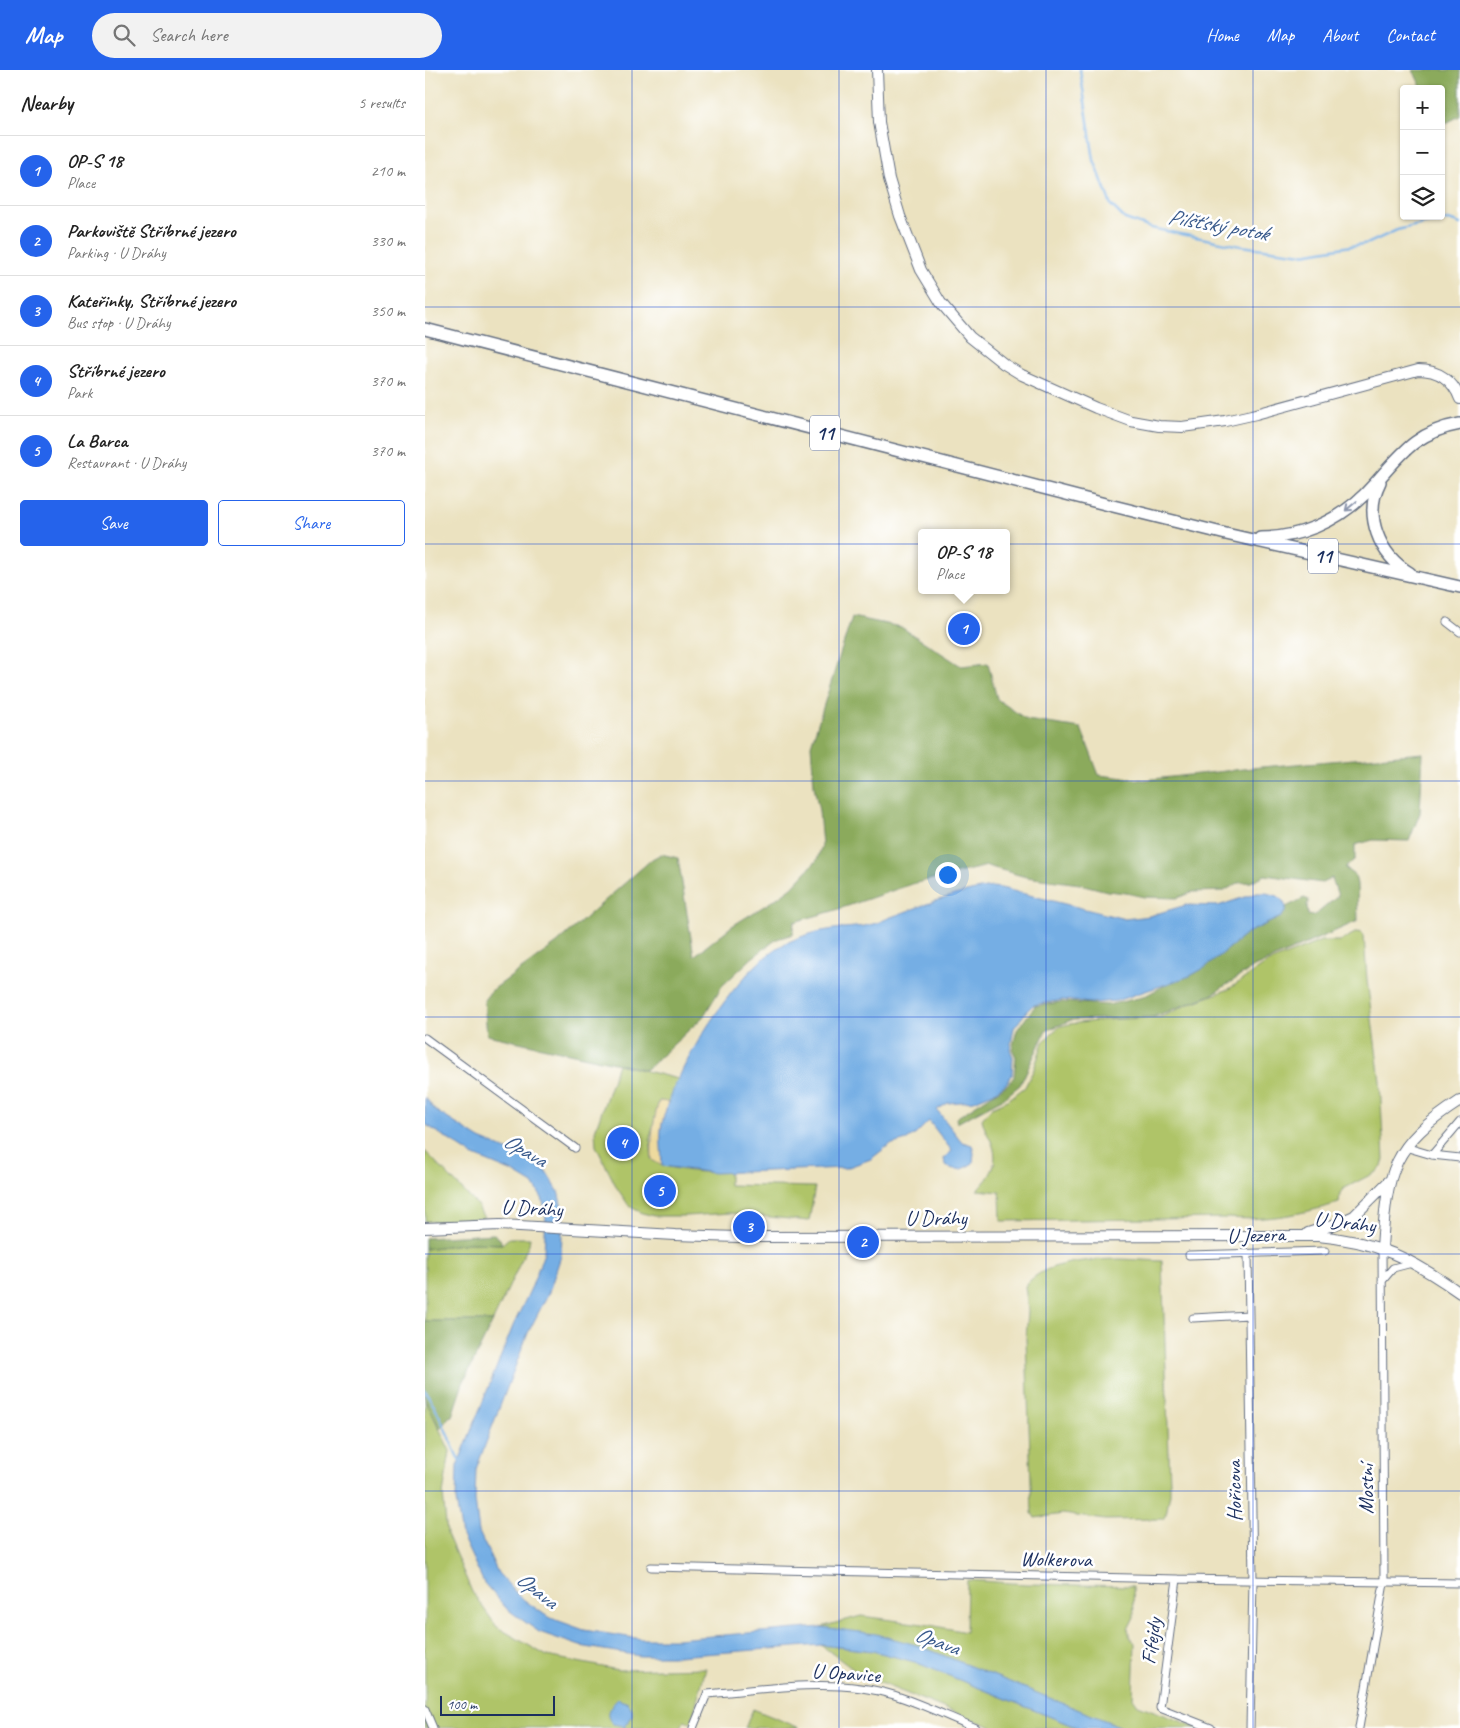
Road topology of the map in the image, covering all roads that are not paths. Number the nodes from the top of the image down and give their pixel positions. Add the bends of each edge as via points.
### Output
1 (877, 70) edge
2 (425, 329) edge
3 (1460, 399) edge
4 (1460, 424) edge
5 (1386, 472) junction
6 (1226, 534) junction
7 (1421, 578) junction
8 (1460, 587) edge
9 (1447, 622) dead end
10 (1460, 632) edge
11 (425, 1038) edge
12 (1460, 1101) edge
13 (1460, 1122) edge
14 (1405, 1147) junction
15 (575, 1148) dead end
16 (1432, 1155) junction
17 (1460, 1158) edge
18 (1389, 1181) junction
19 (425, 1228) edge
20 (1297, 1236) junction
21 (1382, 1248) junction
22 (1325, 1251) dead end
23 (1248, 1254) junction
24 (1189, 1255) dead end
25 (1414, 1262) junction
26 (1382, 1282) junction
27 (1460, 1293) edge
28 (1249, 1315) junction
29 (1193, 1318) dead end
30 (651, 1567) dead end
31 (1177, 1579) junction
32 (1253, 1580) junction
33 (1384, 1582) junction
34 (1460, 1583) edge
35 (425, 1709) edge
36 (433, 1728) edge
37 (693, 1728) edge
38 (976, 1728) edge
39 (1211, 1728) edge
40 (1250, 1728) edge
41 (1359, 1728) edge

1 - 3 street via 879,122 889,179 921,270 941,303 970,337 1022,375 1131,421 1182,428 1248,416 1418,370 1443,376
2 - 6 main road, 11
4 - 5 main road via 1425,436 1406,449
5 -> 6 main road via 1345,511 1312,529 1269,538
5 - 7 main road via 1373,501 1376,532 1393,560
6 - 7 main road, 11
7 - 8 main road, 11
9 - 10 street
11 - 15 street
12 - 14 street, U Dráhy via 1430,1122
13 - 16 street
14 - 16 street
14 - 18 street, U Dráhy
16 - 17 street
18 - 20 street, U Dráhy via 1354,1216
18 - 21 street, U Dráhy
19 - 20 street, U Dráhy via 501,1225 738,1236
20 - 21 street, U Dráhy via 1354,1240
21 - 25 street
21 - 26 street, Mostní
22 - 23 street, U Jezera
23 - 24 street, U Jezera
23 - 28 street, Hořicova
25 - 26 street via 1393,1268
25 - 27 street
26 - 33 street, Mostní
28 - 29 street
28 - 32 street, Hořicova
30 - 31 street, Wolkerova
31 - 32 street, Wolkerova
31 - 39 street, Fifejdy via 1160,1708
32 - 33 street, Wolkerova
32 - 40 street, Hořicova
33 - 34 street, Wolkerova
33 - 41 street, Mostní
35 - 36 street
37 - 38 street, U Opavice via 707,1694 816,1686 849,1686 893,1695

